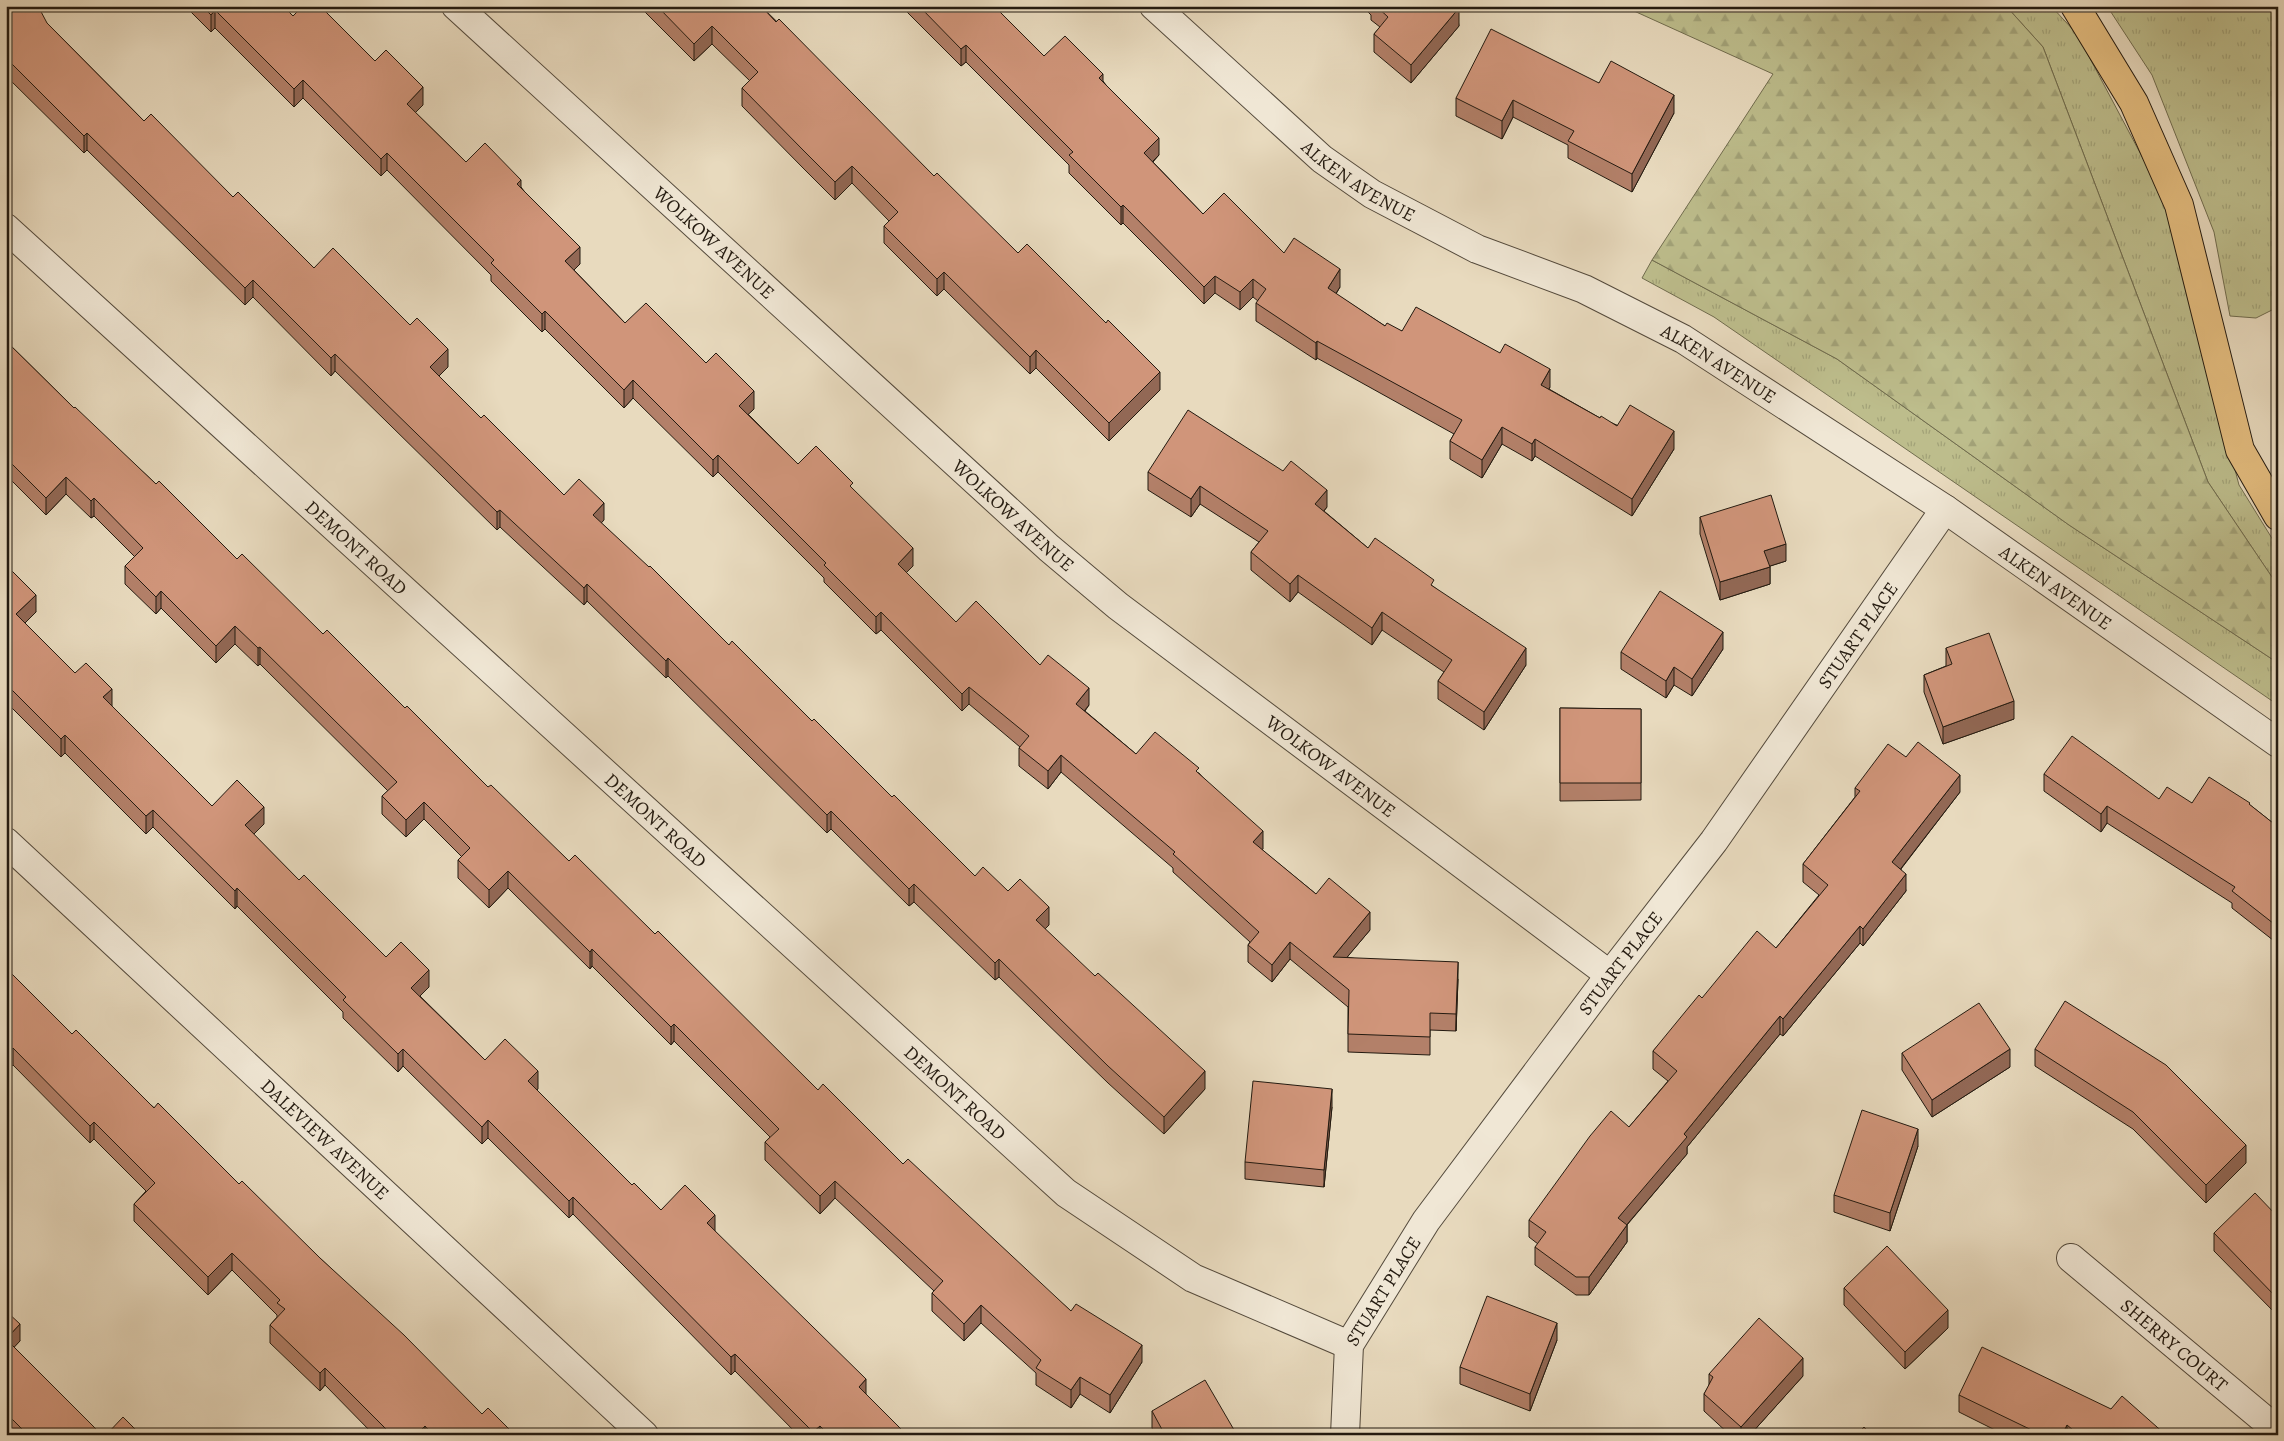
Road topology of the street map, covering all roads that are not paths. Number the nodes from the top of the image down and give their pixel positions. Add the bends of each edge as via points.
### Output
1 (456, 6) edge
2 (1154, 6) edge
3 (2075, 6) edge
4 (6, 228) edge
5 (1945, 509) junction
6 (2278, 516) edge
7 (2278, 743) edge
8 (6, 842) edge
9 (1610, 975) junction
10 (2071, 1258) dead end
11 (1349, 1346) junction
12 (2278, 1431) edge
13 (644, 1435) edge
14 (1345, 1435) edge

1 - 9 street, WOLKOW AVENUE via 1049,548 1110,600
2 - 5 street, ALKEN AVENUE via 1322,159 1372,194 1476,248 1584,289 1683,339
3 - 6 highway via 2134,103 2179,205 2240,450
4 - 11 street, DEMONT ROAD via 1066,1193 1193,1278
5 - 7 street, ALKEN AVENUE
5 - 9 street, STUART PLACE via 1714,841
8 - 13 street, DALEVIEW AVENUE
9 - 11 street, STUART PLACE via 1426,1221
10 - 12 street, SHERRY COURT
11 - 14 street, STUART PLACE

